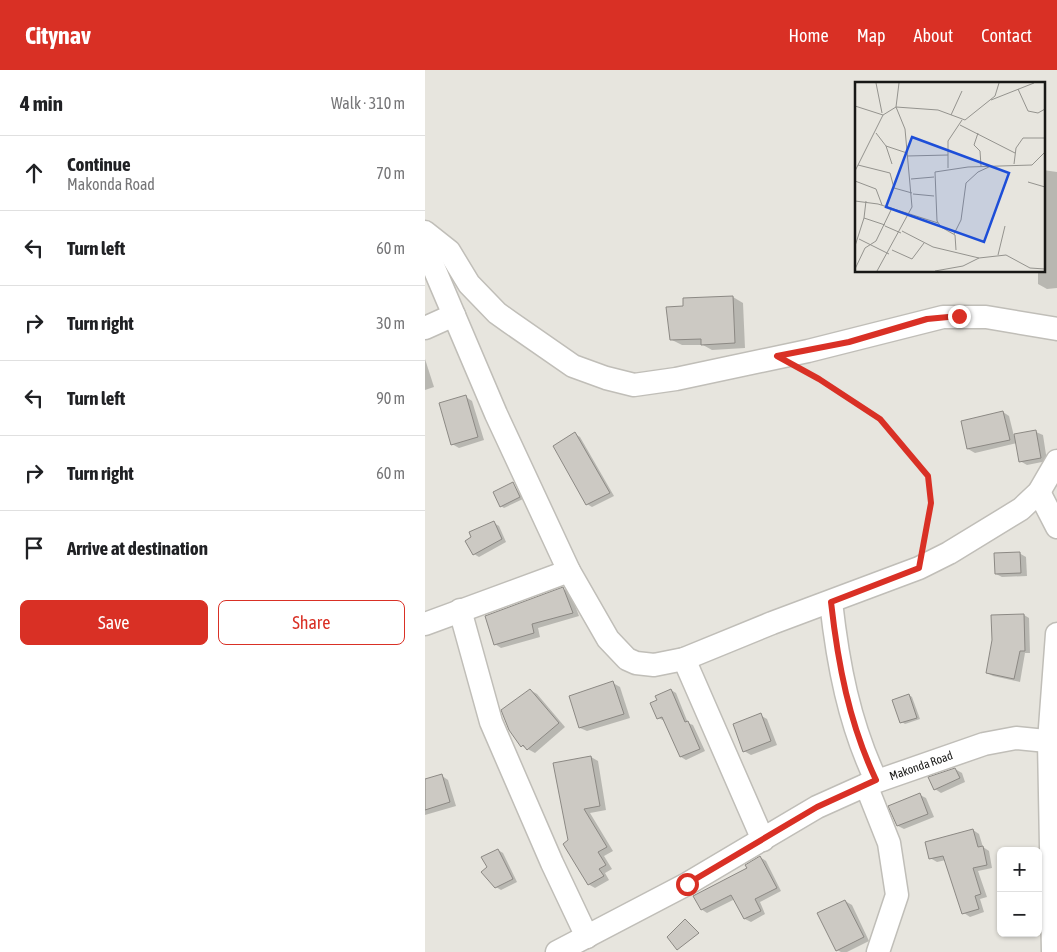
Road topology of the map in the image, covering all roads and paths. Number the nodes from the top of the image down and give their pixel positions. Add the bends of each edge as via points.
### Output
1 (425, 232) edge
2 (425, 247) edge
3 (454, 315) junction
4 (425, 328) edge
5 (1057, 329) edge
6 (777, 356) junction
7 (1057, 461) edge
8 (1039, 492) junction
9 (1057, 526) edge
10 (919, 568) junction
11 (569, 571) junction
12 (831, 602) junction
13 (460, 610) junction
14 (425, 624) edge
15 (1057, 634) edge
16 (684, 659) junction
17 (1053, 742) edge
18 (871, 783) junction
19 (763, 840) junction
20 (1054, 901) edge
21 (587, 937) junction
22 (562, 951) edge
23 (878, 952) edge
24 (1053, 952) edge

1 - 6 street via 449,251 469,284 497,313 573,366 606,378 634,385
2 - 3 street
3 - 4 street
3 - 11 street
5 - 6 street via 986,317 943,317 849,342
6 - 10 path via 880,419 928,476 931,503
7 - 8 street
8 - 9 street
8 - 10 street via 995,526
10 - 12 street
11 - 13 street
11 - 16 street via 609,640 627,659 647,665
12 - 16 street
12 - 18 street via 841,676
13 - 14 street
13 - 21 street via 491,722
15 - 17 street
16 - 19 street
17 - 18 street, Makonda Road via 1016,738 985,744
17 - 20 street
18 - 19 street, Makonda Road via 817,807
18 - 23 street via 889,843 897,895
19 - 21 street, Makonda Road
20 - 24 street
21 - 22 street, Makonda Road

